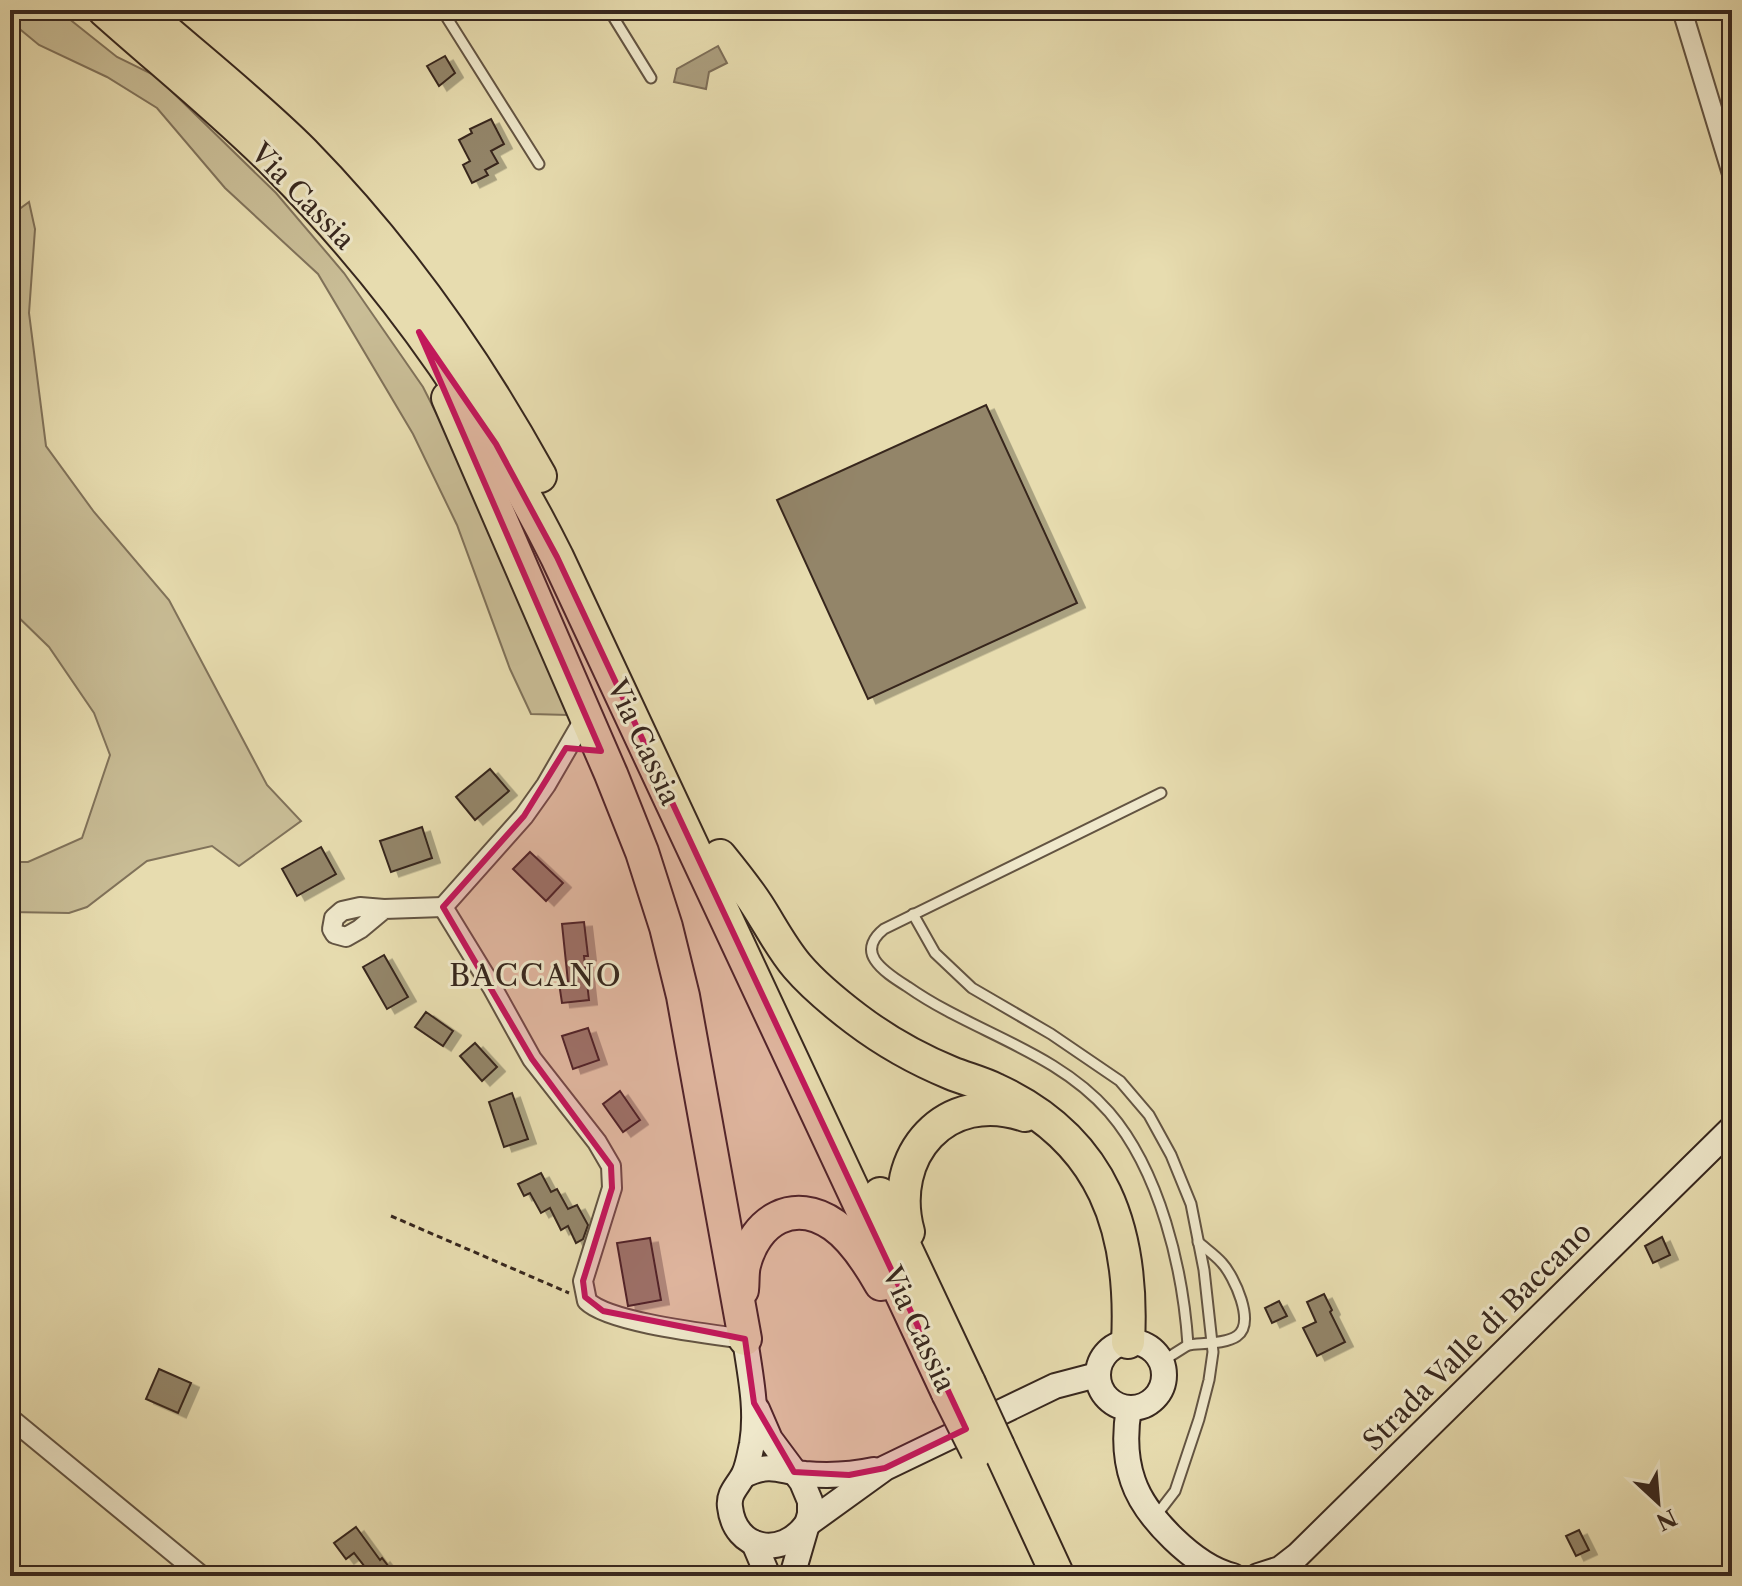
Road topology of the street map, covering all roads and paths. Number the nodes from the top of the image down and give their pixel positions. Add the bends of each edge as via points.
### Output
1 (104, 10) edge
2 (142, 10) edge
3 (442, 10) edge
4 (609, 10) edge
5 (1682, 10) edge
6 (651, 78) dead end
7 (539, 164) dead end
8 (1732, 174) edge
9 (419, 332) junction
10 (586, 716) junction
11 (566, 748) junction
12 (601, 751) junction
13 (1161, 793) dead end
14 (720, 856) junction
15 (443, 907) junction
16 (384, 909) dead end
17 (913, 914) junction
18 (1046, 1122) junction
19 (1732, 1128) edge
20 (391, 1216) dead end
21 (1198, 1242) junction
22 (927, 1292) junction
23 (587, 1301) junction
24 (743, 1324) junction
25 (1213, 1341) junction
26 (1128, 1342) junction
27 (1188, 1345) junction
28 (1161, 1362) junction
29 (1097, 1375) junction
30 (958, 1388) junction
31 (754, 1403) junction
32 (1129, 1408) junction
33 (10, 1418) edge
34 (988, 1450) junction
35 (885, 1468) junction
36 (794, 1472) junction
37 (744, 1475) junction
38 (1155, 1517) junction
39 (806, 1525) junction
40 (754, 1543) junction
41 (202, 1576) edge
42 (768, 1576) edge
43 (792, 1576) edge
44 (1036, 1576) edge
45 (1058, 1576) edge
46 (1233, 1576) edge
47 (1258, 1576) edge

1 - 9 highway, Via Cassia via 275,163 351,245
2 - 14 highway, Via Cassia via 300,149 375,231 450,328 561,515
3 - 7 lane
4 - 6 lane
5 - 8 street
9 - 10 highway
9 - 30 highway, Via Cassia via 496,444 557,557
10 - 11 street
10 - 12 highway
11 - 12 street
11 - 15 street via 524,816
12 - 24 highway via 642,852 673,950
13 - 17 lane
14 - 18 highway via 788,956 833,1001 914,1055 997,1090
14 - 22 highway, Via Cassia
15 - 16 street
15 - 23 street via 532,1059 611,1166 612,1188 583,1281
17 - 21 lane via 935,953 972,988 1120,1081 1149,1115 1171,1155 1191,1204
17 - 27 lane via 873,940 878,964 938,1006 1068,1076 1103,1105 1129,1138 1165,1224
18 - 22 highway via 980,1108 947,1120 924,1139 910,1162 902,1193 905,1224
18 - 26 highway via 1093,1171 1118,1225 1128,1278
19 - 47 main road, Strada Valle di Baccano via 1305,1549 1280,1569
20 - 23 path
21 - 25 lane
21 - 25 lane via 1225,1265 1245,1312 1245,1327 1237,1336
22 - 30 highway, Via Cassia
23 - 24 street via 603,1311 663,1326
24 - 30 highway via 744,1264 755,1240 770,1220 805,1212 834,1225 868,1260 929,1373
24 - 31 main road
25 - 27 lane
25 - 38 lane via 1209,1380 1175,1491
26 - 28 main road via 1150,1348
26 - 29 main road via 1106,1353
27 - 28 lane
28 - 32 main road via 1164,1375 1158,1394
29 - 32 main road via 1108,1399
29 - 35 main road via 1055,1386
30 - 34 highway, Via Cassia, bridge
31 - 36 main road via 770,1439
31 - 37 main road
32 - 38 main road via 1129,1468
33 - 41 street
34 - 44 highway, Via Cassia
34 - 45 highway, Via Cassia
35 - 36 main road via 849,1475
35 - 39 main road
36 - 37 main road via 766,1467
36 - 39 main road via 810,1501
37 - 40 main road via 732,1491 730,1509 738,1530
38 - 46 main road via 1204,1564
39 - 40 main road via 785,1544
39 - 43 main road
40 - 42 main road

